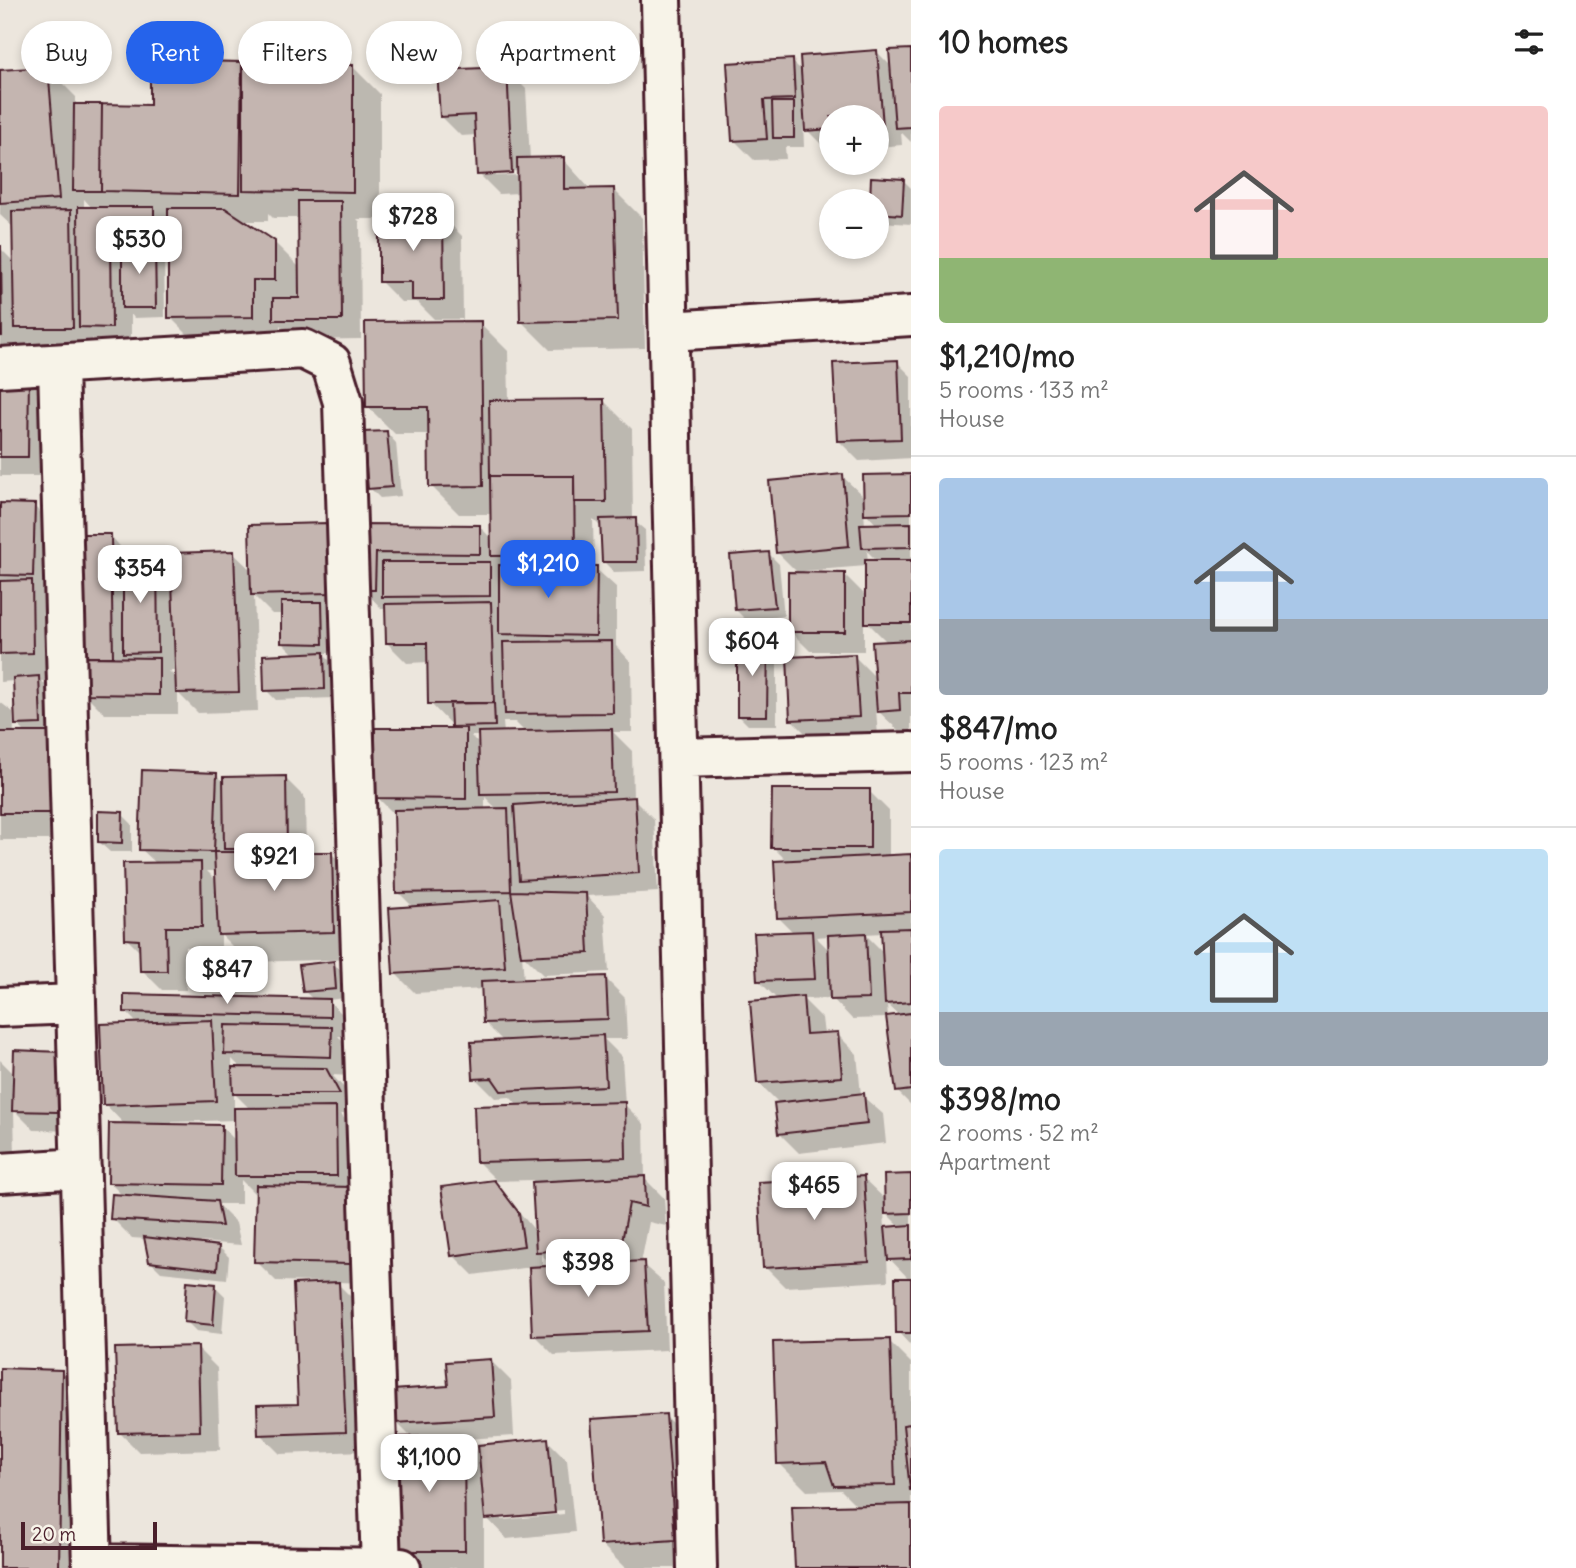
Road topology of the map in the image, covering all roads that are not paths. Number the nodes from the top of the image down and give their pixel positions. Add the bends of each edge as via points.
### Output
1 (661, 0) edge
2 (911, 316) edge
3 (669, 331) junction
4 (58, 366) junction
5 (0, 368) edge
6 (911, 752) edge
7 (679, 758) junction
8 (76, 1004) junction
9 (0, 1007) edge
10 (81, 1168) junction
11 (0, 1173) edge
12 (92, 1566) edge
13 (381, 1568) edge
14 (401, 1568) edge
15 (698, 1568) edge

1 - 3 street
2 - 3 street
3 - 7 street
4 - 5 street
4 - 8 street
4 - 13 street via 303,349 331,363 343,402
6 - 7 street
7 - 15 street
8 - 9 street
8 - 10 street
10 - 11 street
10 - 12 street
12 - 13 street
13 - 14 street

